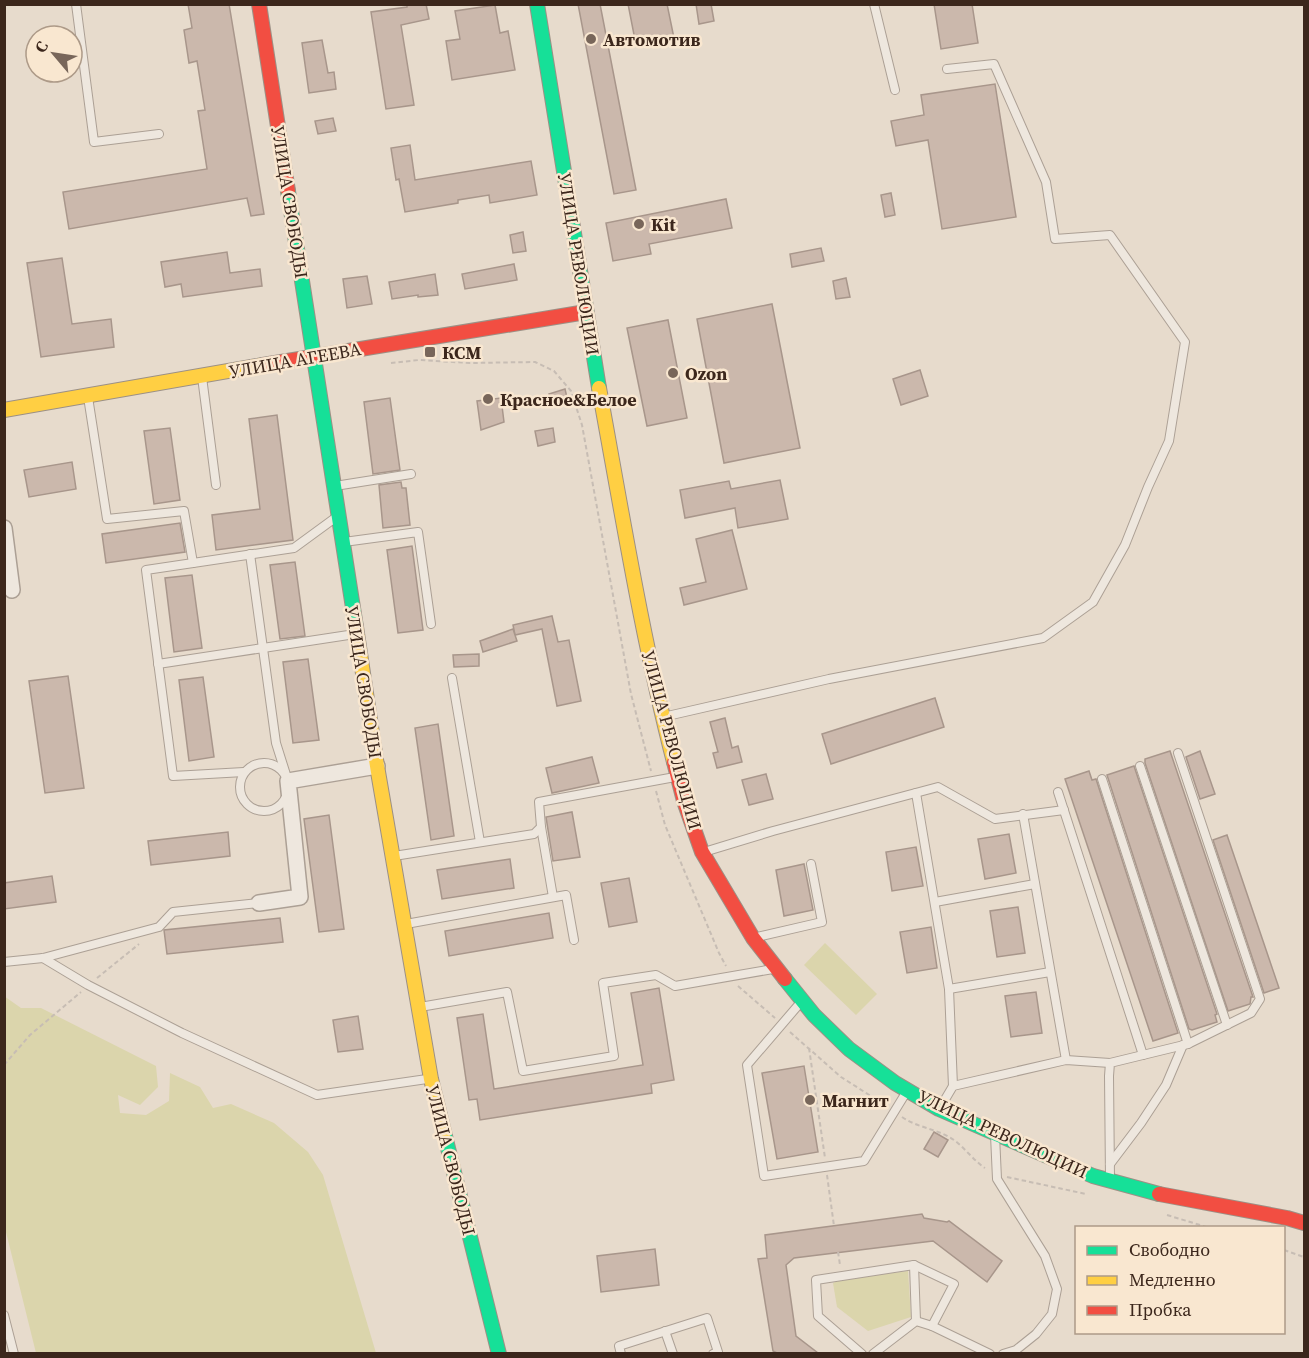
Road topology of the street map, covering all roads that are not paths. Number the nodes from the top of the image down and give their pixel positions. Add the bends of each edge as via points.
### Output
1 (76, 4) edge
2 (259, 4) edge
3 (537, 4) edge
4 (873, 4) edge
5 (947, 69) dead end
6 (896, 90) dead end
7 (159, 134) dead end
8 (586, 312) junction
9 (314, 356) junction
10 (202, 376) junction
11 (88, 396) junction
12 (4, 410) edge
13 (411, 474) dead end
14 (216, 485) dead end
15 (334, 486) junction
16 (338, 516) junction
17 (4, 528) edge
18 (342, 542) junction
19 (250, 555) junction
20 (193, 563) junction
21 (12, 590) dead end
22 (431, 624) dead end
23 (356, 633) junction
24 (263, 648) junction
25 (159, 664) junction
26 (452, 678) dead end
27 (662, 717) junction
28 (1178, 753) dead end
29 (377, 766) junction
30 (1140, 766) dead end
31 (244, 772) junction
32 (678, 776) junction
33 (1102, 779) dead end
34 (288, 781) junction
35 (1058, 792) dead end
36 (916, 793) junction
37 (1064, 810) junction
38 (1023, 814) junction
39 (541, 827) junction
40 (480, 842) junction
41 (702, 852) junction
42 (393, 856) junction
43 (811, 864) dead end
44 (1035, 884) junction
45 (552, 897) junction
46 (934, 902) junction
47 (259, 903) joint
48 (404, 924) junction
49 (753, 938) junction
50 (574, 940) dead end
51 (43, 958) junction
52 (4, 962) edge
53 (777, 969) junction
54 (1050, 972) junction
55 (949, 989) junction
56 (802, 1001) junction
57 (419, 1007) junction
58 (1227, 1025) junction
59 (1186, 1045) junction
60 (1143, 1055) junction
61 (1066, 1060) junction
62 (1110, 1063) junction
63 (431, 1079) junction
64 (953, 1086) junction
65 (907, 1090) junction
66 (939, 1109) junction
67 (994, 1134) junction
68 (1110, 1164) junction
69 (1110, 1180) junction
70 (1305, 1223) edge
71 (915, 1265) junction
72 (4, 1315) edge
73 (916, 1322) junction
74 (932, 1326) junction
75 (665, 1331) junction
76 (14, 1353) edge
77 (499, 1353) edge
78 (621, 1353) edge
79 (674, 1353) edge
80 (713, 1353) edge
81 (862, 1353) edge
82 (873, 1353) edge
83 (990, 1353) edge
84 (1003, 1353) edge

1 - 7 lane via 94,142
2 - 9 street, УЛИЦА СВОБОДЫ
3 - 8 street, УЛИЦА РЕВОЛЮЦИИ
4 - 6 lane
5 - 27 lane via 994,64 1046,182 1055,239 1110,235 1185,342 1169,441 1125,545 1093,603 1043,638 782,689
8 - 9 street, УЛИЦА АГЕЕВА
8 - 27 street, УЛИЦА РЕВОЛЮЦИИ
9 - 10 street, УЛИЦА АГЕЕВА
9 - 15 street, УЛИЦА СВОБОДЫ
10 - 11 street, УЛИЦА АГЕЕВА
10 - 14 lane
11 - 12 street, УЛИЦА АГЕЕВА
11 - 20 lane via 107,519 184,511
13 - 15 lane
15 - 16 street, УЛИЦА СВОБОДЫ
16 - 18 street, УЛИЦА СВОБОДЫ
16 - 19 lane via 294,548
17 - 21 street
18 - 22 lane via 418,532
18 - 23 street, УЛИЦА СВОБОДЫ
19 - 20 lane
19 - 24 lane
20 - 25 lane via 146,570
23 - 24 lane
23 - 29 street, УЛИЦА СВОБОДЫ
24 - 25 lane
24 - 34 lane via 276,743
25 - 31 lane via 173,776
26 - 40 lane
27 - 32 street, УЛИЦА РЕВОЛЮЦИИ
28 - 58 lane via 1260,999 1251,1013
29 - 34 street
29 - 42 street, УЛИЦА СВОБОДЫ
30 - 58 lane
31 - 34 lane via 265,762 280,768
31 - 34 lane via 241,795 251,808 259,811 282,804
32 - 39 lane via 539,802
32 - 41 street, УЛИЦА РЕВОЛЮЦИИ
33 - 59 lane
34 - 47 street via 300,897
35 - 37 lane
36 - 38 lane via 938,787 995,819
36 - 41 lane
36 - 46 lane
37 - 38 lane
37 - 60 lane
38 - 44 lane
39 - 40 lane via 534,834
39 - 45 lane
40 - 42 lane
41 - 49 street, УЛИЦА РЕВОЛЮЦИИ
42 - 48 street, УЛИЦА СВОБОДЫ
43 - 49 lane via 822,922
44 - 46 lane
44 - 54 lane
45 - 48 lane
45 - 50 lane via 566,895
46 - 55 lane
47 - 51 lane via 173,912 159,927
48 - 57 street, УЛИЦА СВОБОДЫ
49 - 53 street, УЛИЦА РЕВОЛЮЦИИ
51 - 52 lane
51 - 63 lane via 88,986 317,1095
53 - 56 street, УЛИЦА РЕВОЛЮЦИИ
53 - 57 lane via 675,986 656,975 603,983 614,1056 523,1071 507,992
54 - 55 lane
54 - 61 lane
55 - 64 lane
56 - 65 street, УЛИЦА РЕВОЛЮЦИИ via 849,1049
56 - 65 lane via 747,1065 764,1176 864,1161
57 - 63 street, УЛИЦА СВОБОДЫ
58 - 59 lane
59 - 60 lane
59 - 68 lane via 1166,1085
60 - 62 lane
61 - 62 lane
61 - 64 lane
62 - 68 lane
63 - 77 street, УЛИЦА СВОБОДЫ
64 - 66 lane
65 - 66 street, УЛИЦА РЕВОЛЮЦИИ
66 - 67 street, УЛИЦА РЕВОЛЮЦИИ
67 - 69 street, УЛИЦА РЕВОЛЮЦИИ
67 - 84 lane via 997,1179 1045,1256 1057,1289 1052,1314 1036,1334 1016,1350
68 - 69 lane
69 - 70 street, УЛИЦА РЕВОЛЮЦИИ via 1164,1195
71 - 73 lane
71 - 74 lane via 954,1284
71 - 81 lane via 816,1280 819,1316
72 - 76 lane
73 - 74 lane
73 - 82 lane
74 - 83 lane
75 - 78 lane via 619,1346
75 - 79 lane
75 - 80 lane via 707,1318 718,1352

